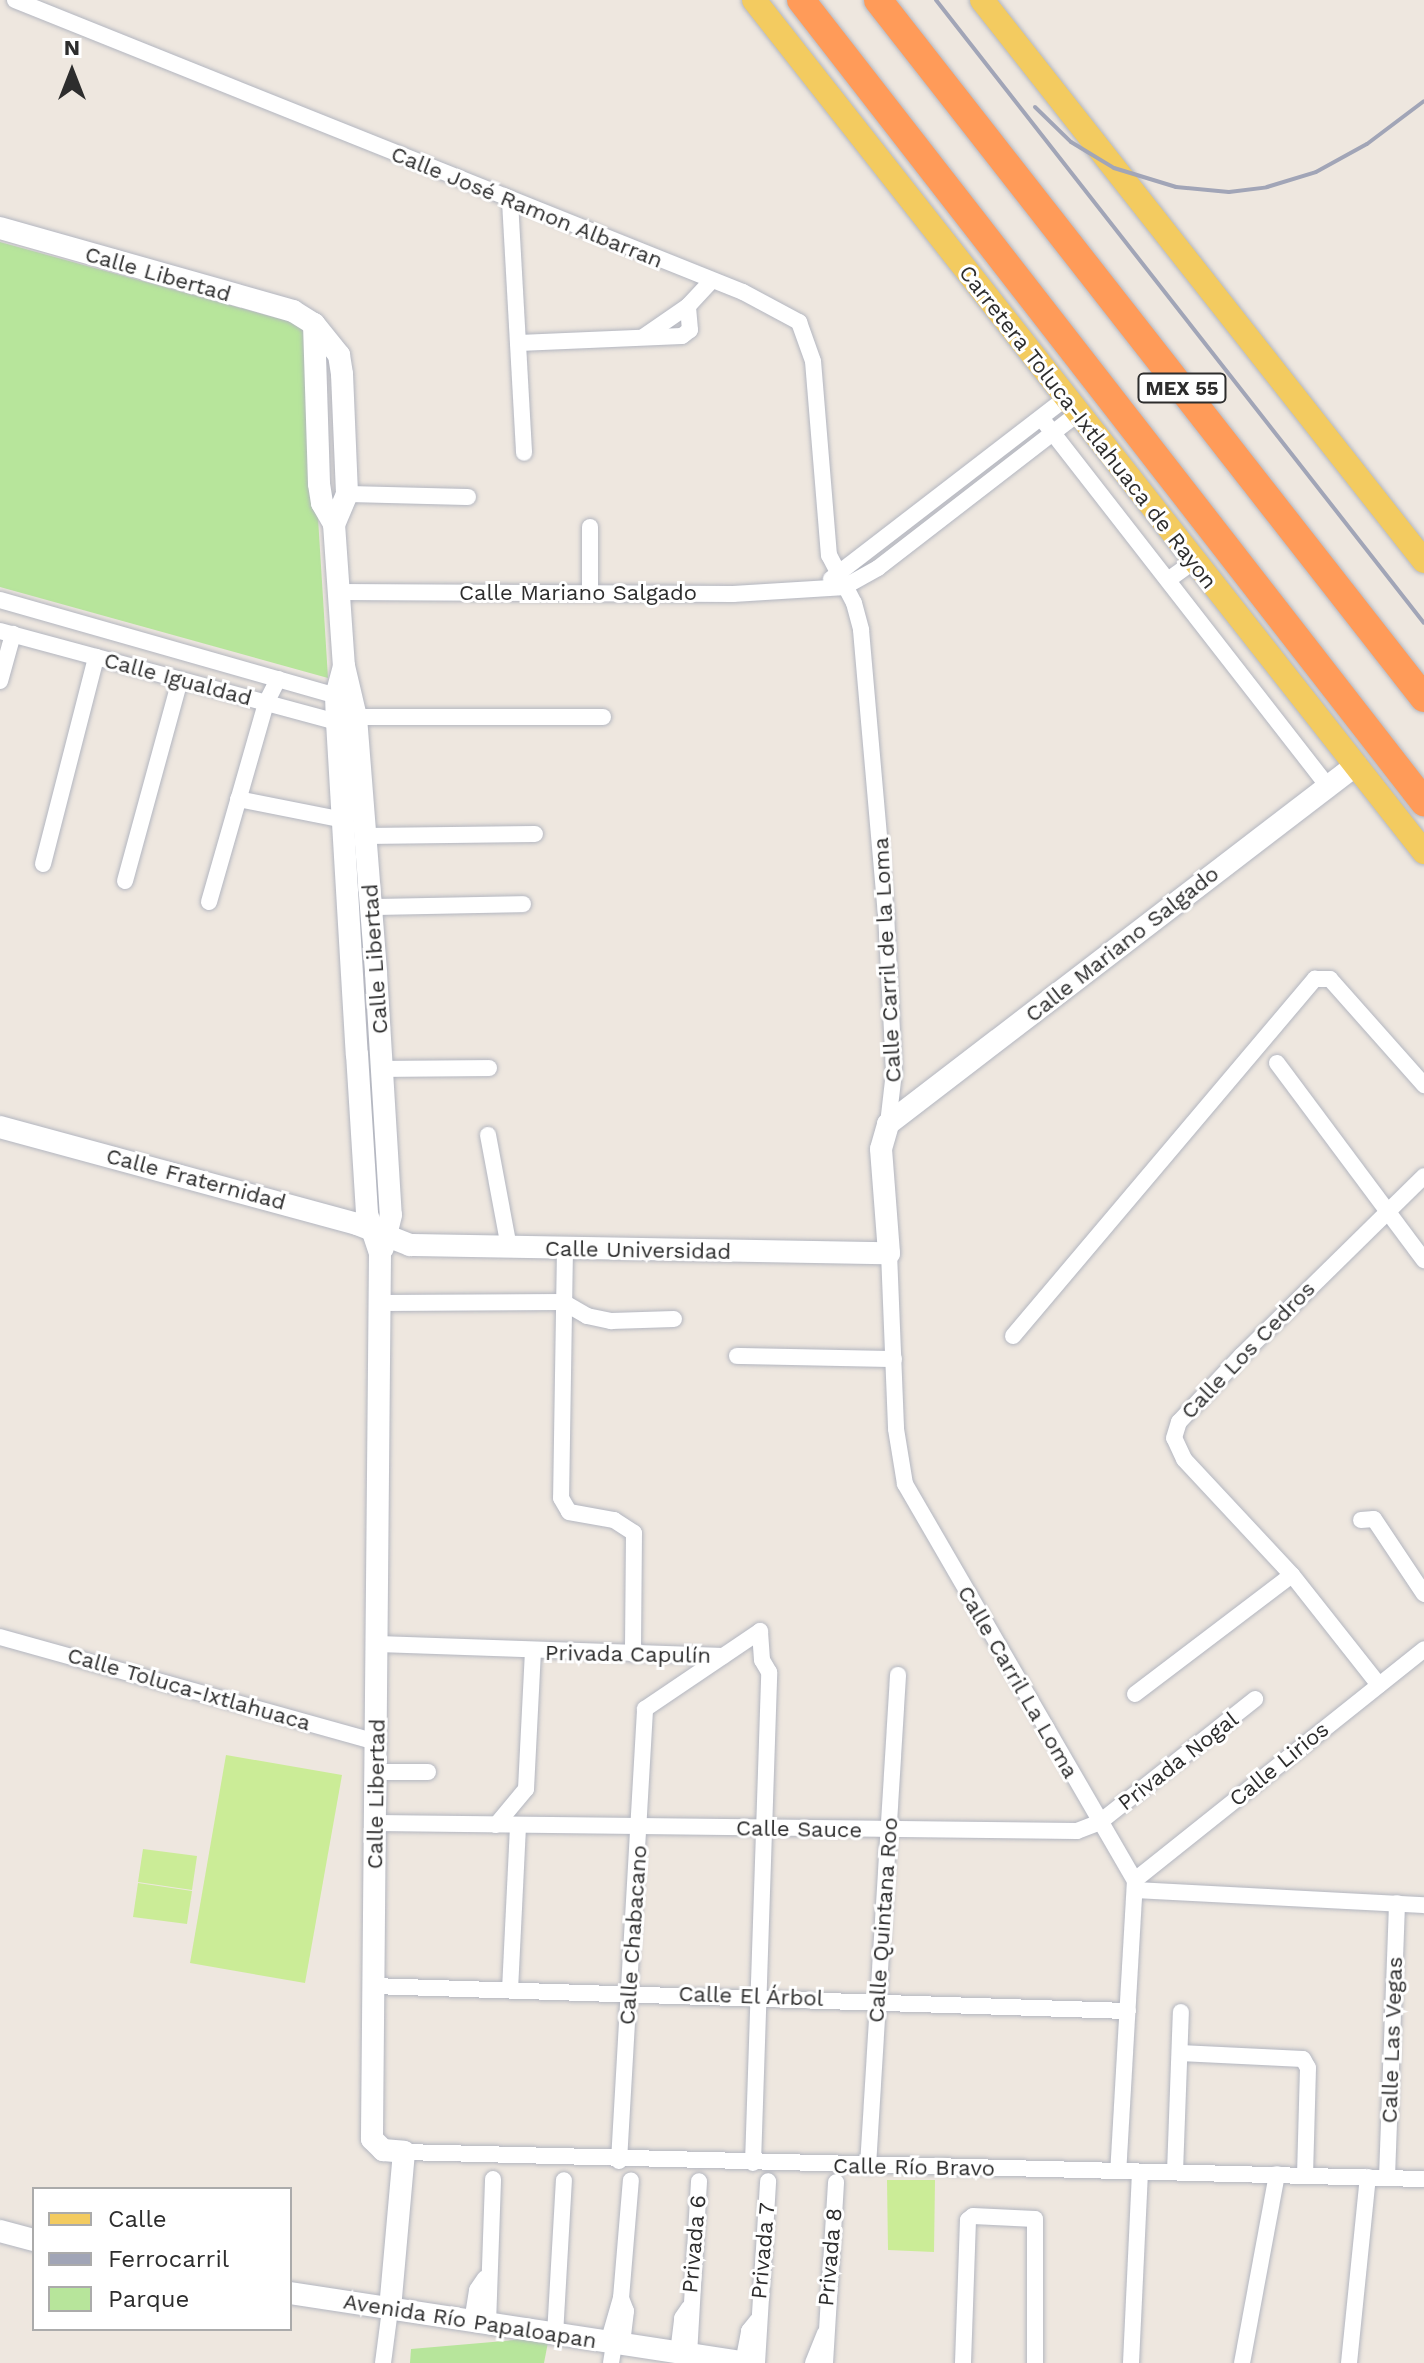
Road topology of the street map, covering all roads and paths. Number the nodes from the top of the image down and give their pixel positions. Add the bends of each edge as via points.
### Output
1 (15, 0) edge
2 (754, 0) edge
3 (801, 0) edge
4 (878, 0) edge
5 (982, 0) edge
6 (510, 201) junction
7 (0, 228) edge
8 (711, 281) junction
9 (314, 324) junction
10 (519, 343) junction
11 (1071, 406) junction
12 (1047, 426) junction
13 (524, 453) dead end
14 (347, 494) junction
15 (468, 497) dead end
16 (334, 524) junction
17 (590, 527) dead end
18 (1194, 561) junction
19 (1424, 561) edge
20 (1168, 580) junction
21 (841, 582) junction
22 (339, 592) junction
23 (590, 593) junction
24 (0, 600) edge
25 (7, 633) edge
26 (96, 657) junction
27 (278, 679) junction
28 (180, 680) junction
29 (0, 681) edge
30 (1424, 698) edge
31 (266, 703) junction
32 (346, 709) junction
33 (603, 717) dead end
34 (1356, 765) junction
35 (1326, 784) junction
36 (238, 799) junction
37 (1424, 802) edge
38 (344, 820) junction
39 (535, 834) dead end
40 (366, 836) junction
41 (1424, 852) edge
42 (43, 864) dead end
43 (125, 881) dead end
44 (209, 902) dead end
45 (523, 904) dead end
46 (371, 907) junction
47 (1277, 1063) dead end
48 (489, 1068) dead end
49 (382, 1069) junction
50 (1424, 1085) edge
51 (888, 1124) junction
52 (0, 1127) edge
53 (488, 1135) dead end
54 (1424, 1176) edge
55 (1388, 1209) junction
56 (382, 1239) junction
57 (509, 1247) junction
58 (565, 1248) junction
59 (889, 1253) junction
60 (1424, 1260) edge
61 (563, 1302) junction
62 (380, 1303) junction
63 (674, 1319) dead end
64 (1013, 1336) dead end
65 (737, 1356) dead end
66 (894, 1359) junction
67 (901, 1473) joint
68 (1361, 1520) dead end
69 (1292, 1575) junction
70 (1424, 1594) edge
71 (0, 1637) edge
72 (379, 1644) junction
73 (1424, 1649) edge
74 (533, 1651) junction
75 (633, 1654) junction
76 (723, 1656) junction
77 (898, 1675) dead end
78 (1379, 1685) junction
79 (1135, 1694) dead end
80 (1255, 1699) dead end
81 (377, 1742) junction
82 (376, 1772) junction
83 (428, 1772) dead end
84 (1100, 1822) junction
85 (376, 1823) junction
86 (496, 1825) junction
87 (518, 1825) junction
88 (640, 1825) junction
89 (764, 1828) junction
90 (889, 1830) junction
91 (1135, 1885) junction
92 (1421, 1900) edge
93 (1397, 1903) junction
94 (373, 1986) junction
95 (510, 1990) junction
96 (630, 1992) junction
97 (758, 1996) junction
98 (879, 2000) junction
99 (1128, 2011) junction
100 (1181, 2012) dead end
101 (1180, 2053) junction
102 (404, 2152) junction
103 (619, 2161) junction
104 (753, 2163) junction
105 (868, 2166) junction
106 (1118, 2171) junction
107 (1140, 2172) junction
108 (1175, 2172) junction
109 (1277, 2174) junction
110 (1305, 2175) junction
111 (1368, 2177) junction
112 (1387, 2177) junction
113 (493, 2179) dead end
114 (1424, 2179) edge
115 (564, 2180) dead end
116 (631, 2180) dead end
117 (699, 2181) dead end
118 (768, 2181) dead end
119 (836, 2182) dead end
120 (0, 2231) edge
121 (32, 2239) edge
122 (292, 2293) edge
123 (390, 2310) junction
124 (757, 2321) junction
125 (480, 2323) junction
126 (825, 2333) junction
127 (549, 2334) junction
128 (614, 2348) edge
129 (683, 2354) junction
130 (383, 2363) edge
131 (744, 2363) edge
132 (757, 2363) edge
133 (813, 2363) edge
134 (825, 2363) edge
135 (963, 2363) edge
136 (1035, 2363) edge
137 (1131, 2363) edge
138 (1242, 2363) edge
139 (1349, 2363) edge

1 - 6 street, Calle José Ramon Albarran
2 - 11 main road, Carretera Toluca-Ixtlahuaca de Rayon
3 - 37 highway, Carretera Toluca-Ixtlahuaca de Rayon / MEX 55
4 - 30 highway, MEX 55
5 - 19 main road
6 - 8 street, Calle José Ramon Albarran
6 - 10 street
7 - 9 main road, Calle Libertad via 293,311
8 - 10 street via 688,306 687,334
8 - 21 street, Calle José Ramon Albarran via 782,310 803,328 813,361 828,550
9 - 14 main road, Calle Libertad via 341,363
9 - 16 main road, Calle Libertad via 319,484
10 - 13 street
11 - 12 street, Calle Mariano Salgado
11 - 18 main road, Carretera Toluca-Ixtlahuaca de Rayon
12 - 20 street
12 - 21 street, Calle Mariano Salgado
14 - 15 street
14 - 16 main road, Calle Libertad
16 - 22 main road, Calle Libertad
17 - 23 street
18 - 20 street
18 - 34 main road, Carretera Toluca-Ixtlahuaca de Rayon
20 - 35 street
21 - 23 street, Calle Mariano Salgado via 817,591
21 - 51 street, Calle Carril de la Loma via 861,630 878,807 894,1072
22 - 23 street, Calle Mariano Salgado
22 - 32 main road, Calle Libertad
24 - 27 street, Calle Igualdad
25 - 26 street, Calle Igualdad
25 - 29 street
26 - 28 street, Calle Igualdad
26 - 42 street
27 - 31 street
27 - 32 street, Calle Igualdad
28 - 31 street, Calle Igualdad
28 - 43 street
31 - 32 street, Calle Igualdad
31 - 36 street
32 - 33 street
32 - 38 main road, Calle Libertad
32 - 40 main road, Calle Libertad
34 - 35 main road, Calle Mariano Salgado
34 - 41 main road, Carretera Toluca-Ixtlahuaca de Rayon
35 - 51 main road, Calle Mariano Salgado
36 - 38 street
36 - 44 street
38 - 56 main road, Calle Libertad
39 - 40 street
40 - 46 main road, Calle Libertad
45 - 46 street
46 - 49 main road, Calle Libertad
47 - 55 street
48 - 49 street
49 - 56 main road, Calle Libertad via 391,1215
50 - 64 street via 1330,979 1315,979
51 - 59 main road, Calle Carril de la Loma via 881,1149
52 - 56 main road, Calle Fraternidad
53 - 57 street
54 - 55 street, Calle Los Cedros
55 - 60 street
55 - 69 street, Calle Los Cedros via 1175,1430 1175,1445 1184,1459
56 - 57 main road, Calle Universidad via 410,1245
56 - 62 main road, Calle Libertad
57 - 58 main road, Calle Universidad
58 - 59 main road, Calle Universidad
58 - 61 street
59 - 66 street, Calle Carril de la Loma
61 - 62 street
61 - 63 street via 587,1316 611,1321
61 - 75 street via 561,1491 569,1512 614,1520 634,1533
62 - 72 main road, Calle Libertad
65 - 66 street
66 - 67 street, Calle Carril de la Loma
67 - 84 street, Calle Carril La Loma via 916,1508
68 - 70 street via 1374,1519
69 - 78 street, Calle Los Cedros
69 - 79 street
71 - 81 street, Calle Toluca-Ixtlahuaca
72 - 74 street, Privada Capulín
72 - 81 main road, Calle Libertad
73 - 78 street, Calle Lirios
74 - 75 street, Privada Capulín
74 - 86 street via 526,1789
75 - 76 street, Privada Capulín
76 - 88 street, Calle Chabacano via 645,1709
76 - 89 street via 760,1631 762,1660 769,1672
77 - 90 street, Calle Quintana Roo
78 - 91 street, Calle Lirios
80 - 84 street, Privada Nogal
81 - 82 main road, Calle Libertad
82 - 83 street
82 - 85 main road, Calle Libertad
84 - 90 street, Calle Sauce via 1077,1831
84 - 91 street, Calle Carril La Loma
85 - 86 street, Calle Sauce
85 - 94 main road, Calle Libertad
86 - 87 street, Calle Sauce
87 - 88 street, Calle Sauce
87 - 95 street
88 - 89 street, Calle Sauce
88 - 96 street, Calle Chabacano
89 - 90 street, Calle Sauce
89 - 97 street
90 - 98 street, Calle Quintana Roo
91 - 93 street
91 - 99 street
92 - 93 street
93 - 112 street, Calle Las Vegas
94 - 95 street, Calle El Árbol
94 - 102 main road, Calle Libertad via 372,2139 383,2150
95 - 96 street, Calle El Árbol
96 - 97 street, Calle El Árbol
96 - 103 street, Calle Chabacano
97 - 98 street, Calle El Árbol
97 - 104 street
98 - 99 street, Calle El Árbol
98 - 105 street, Calle Quintana Roo
99 - 106 street
100 - 101 street
101 - 108 street
101 - 110 street via 1307,2063
102 - 103 street, Calle Río Bravo
102 - 123 main road
103 - 104 street, Calle Río Bravo
104 - 105 street, Calle Río Bravo
105 - 106 street, Calle Río Bravo
106 - 107 street, Calle Río Bravo
107 - 108 street, Calle Río Bravo
107 - 137 street
108 - 109 street, Calle Río Bravo
109 - 110 street, Calle Río Bravo
109 - 138 street
110 - 111 street, Calle Río Bravo
111 - 112 street, Calle Río Bravo
111 - 139 street
112 - 114 street, Calle Río Bravo
113 - 125 street via 485,2278 477,2290
115 - 127 street
116 - 128 street
117 - 129 street, Privada 6 via 689,2308 682,2318
118 - 124 street, Privada 7
119 - 126 street, Privada 8
120 - 121 main road
122 - 123 main road, Avenida Río Papaloapan
123 - 125 main road, Avenida Río Papaloapan
123 - 130 street
124 - 131 street, Privada 7 via 749,2331
124 - 132 street, Privada 7
125 - 127 main road, Avenida Río Papaloapan
126 - 133 street, Privada 8
126 - 134 street, Privada 8
127 - 128 main road, Avenida Río Papaloapan
128 - 129 main road, Avenida Río Papaloapan
129 - 131 main road, Avenida Río Papaloapan
135 - 136 street via 968,2220 973,2216 1035,2219

